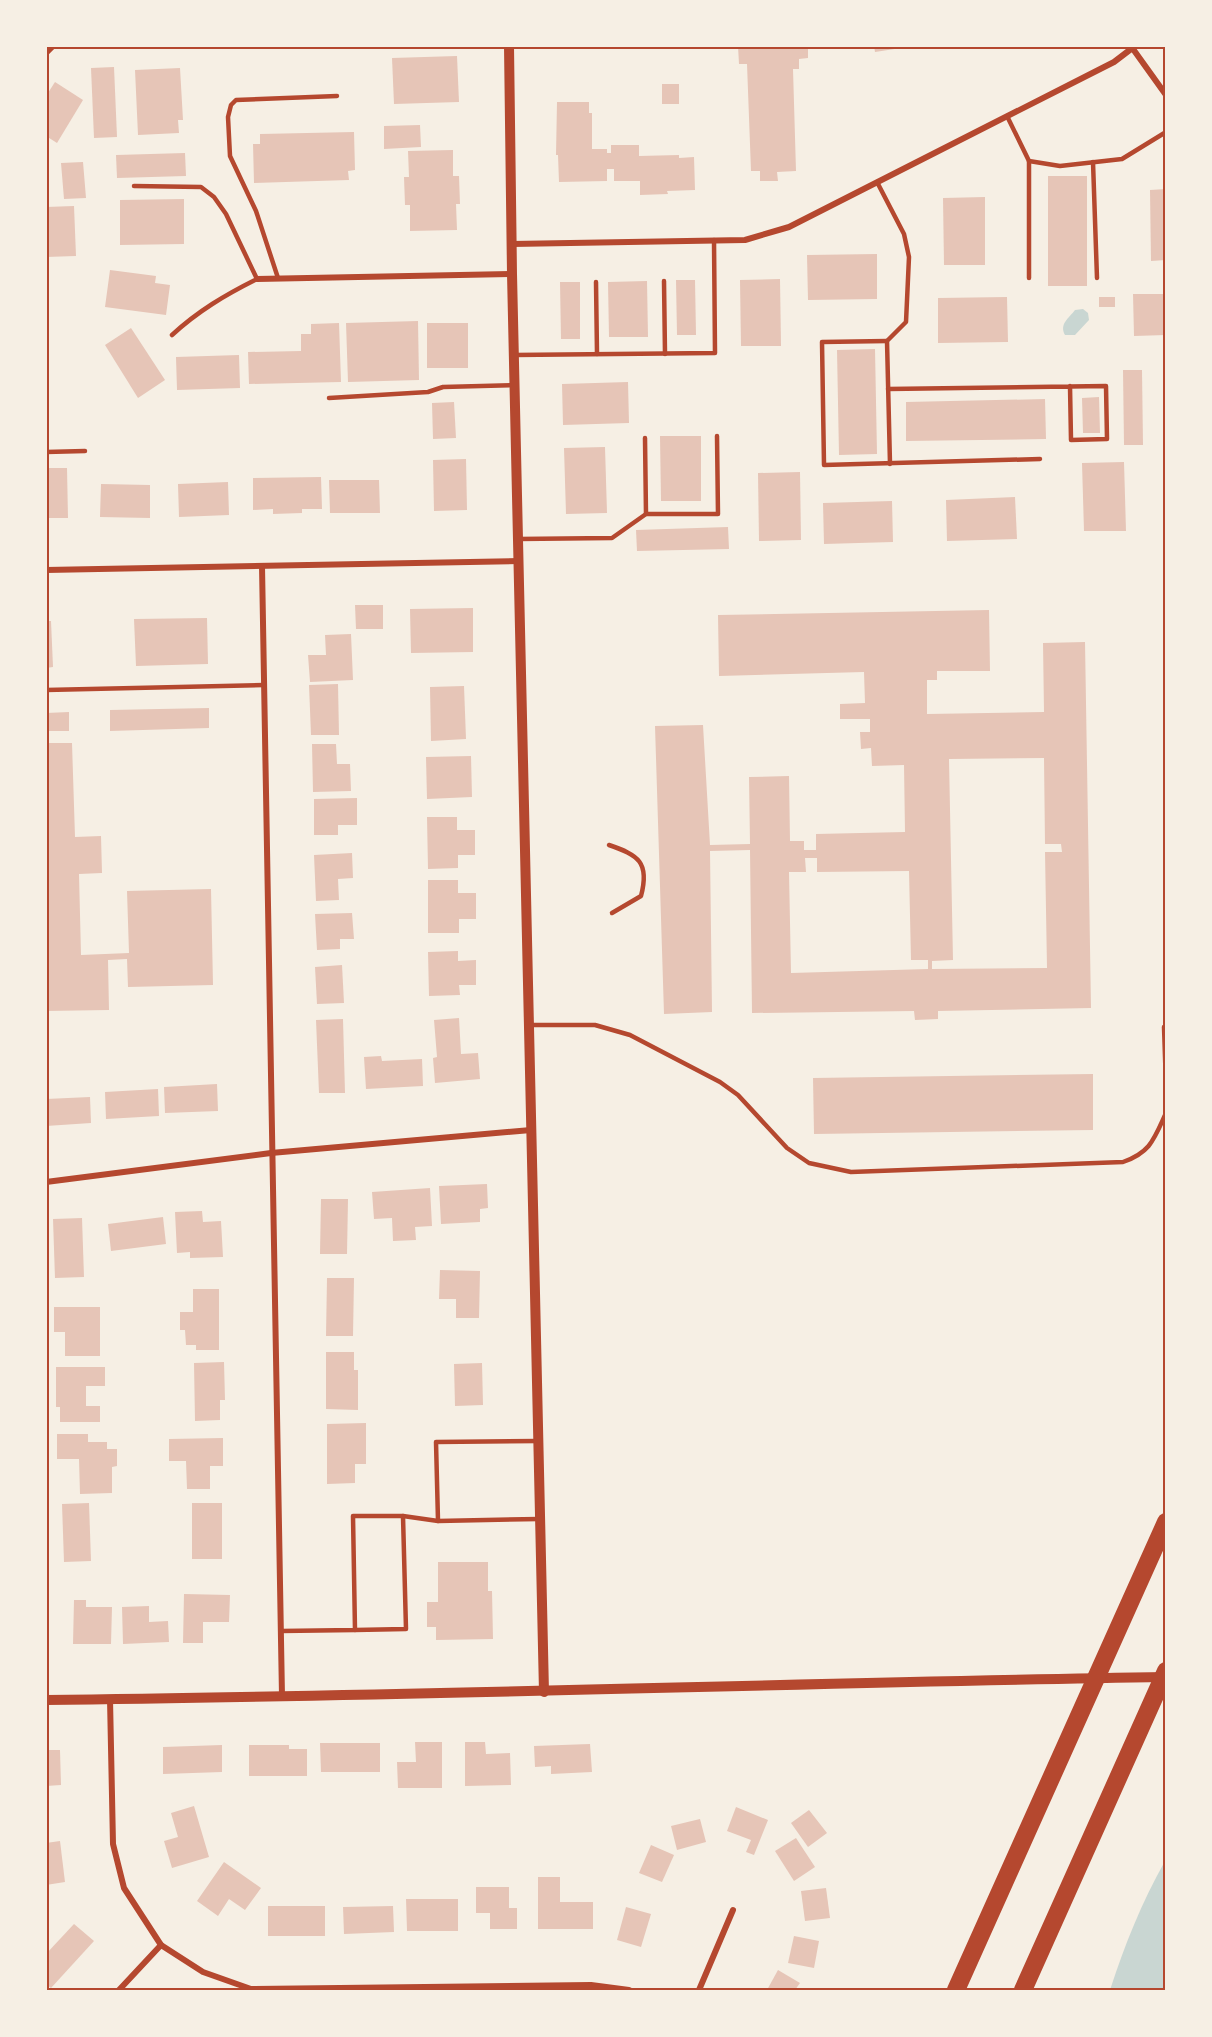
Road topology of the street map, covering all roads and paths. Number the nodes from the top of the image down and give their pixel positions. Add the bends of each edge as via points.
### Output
1 (53, 46) edge
2 (508, 46) edge
3 (1134, 48) edge
4 (46, 53) edge
5 (1166, 95) edge
6 (337, 96) dead end
7 (1007, 116) junction
8 (1166, 132) edge
9 (1029, 161) junction
10 (1093, 162) junction
11 (877, 182) junction
12 (134, 186) dead end
13 (714, 240) junction
14 (512, 244) junction
15 (512, 274) junction
16 (278, 278) junction
17 (1029, 278) dead end
18 (1097, 278) dead end
19 (256, 279) junction
20 (664, 281) dead end
21 (596, 282) dead end
22 (172, 335) dead end
23 (886, 341) junction
24 (597, 354) junction
25 (665, 354) junction
26 (514, 355) junction
27 (514, 385) junction
28 (1070, 386) junction
29 (888, 389) junction
30 (329, 398) dead end
31 (717, 436) dead end
32 (645, 438) dead end
33 (86, 451) dead end
34 (46, 452) edge
35 (1040, 459) dead end
36 (890, 464) junction
37 (646, 514) junction
38 (518, 539) junction
39 (519, 561) junction
40 (262, 566) junction
41 (46, 570) edge
42 (264, 686) junction
43 (46, 690) edge
44 (609, 845) dead end
45 (612, 913) dead end
46 (529, 1025) junction
47 (1164, 1027) dead end
48 (1166, 1086) edge
49 (1166, 1113) edge
50 (531, 1130) junction
51 (271, 1153) junction
52 (46, 1182) edge
53 (538, 1441) junction
54 (403, 1516) junction
55 (540, 1519) junction
56 (438, 1521) junction
57 (1166, 1522) edge
58 (355, 1630) junction
59 (280, 1631) junction
60 (1166, 1671) edge
61 (1166, 1677) edge
62 (544, 1692) junction
63 (282, 1696) junction
64 (110, 1699) junction
65 (46, 1700) edge
66 (733, 1910) dead end
67 (162, 1945) junction
68 (119, 1990) edge
69 (629, 1990) edge
70 (699, 1990) edge
71 (956, 1990) edge
72 (1023, 1990) edge

1 - 4 street
2 - 14 street
3 - 5 street
3 - 7 street
6 - 16 lane via 236,100 231,105 230,156 256,211
7 - 9 lane
7 - 11 street
8 - 10 lane via 1122,159
9 - 10 lane via 1060,166
9 - 17 lane
10 - 18 lane
11 - 13 street via 789,227 745,240
11 - 23 lane via 904,234 909,257 906,322
12 - 19 lane via 201,188 214,197
13 - 14 street
13 - 25 lane via 716,353
14 - 15 street
15 - 16 street
15 - 26 street
16 - 19 street
19 - 22 lane via 216,300
20 - 25 lane
21 - 24 lane
23 - 29 lane
23 - 36 lane via 822,342 824,465
24 - 25 lane
24 - 26 lane
26 - 27 street
27 - 30 lane
27 - 38 street
28 - 28 lane via 1071,440 1107,439 1106,386
28 - 29 lane
29 - 36 lane
31 - 37 lane via 718,514
32 - 37 lane
33 - 34 lane
35 - 36 lane
37 - 38 lane via 612,538
38 - 39 street
39 - 40 street
39 - 46 street
40 - 41 street
40 - 42 street
42 - 43 lane
42 - 51 street
44 - 45 lane via 639,858 643,869 641,896
46 - 49 lane via 595,1025 630,1035 720,1082 738,1095 787,1148 809,1163 851,1172 1123,1162 1138,1157 1152,1144
46 - 50 street
47 - 48 lane
50 - 51 street
50 - 53 street
51 - 52 street
51 - 59 street
53 - 55 street
53 - 56 lane via 436,1442
54 - 56 lane
54 - 58 lane via 353,1516
54 - 58 lane via 406,1629
55 - 56 lane
55 - 62 street
57 - 71 highway
58 - 59 lane
59 - 63 street
60 - 72 highway
61 - 62 street
62 - 63 street
63 - 64 street
64 - 65 street
64 - 67 street via 113,1844 124,1888
66 - 70 street
67 - 68 street
67 - 69 street via 204,1972 251,1989 591,1985

